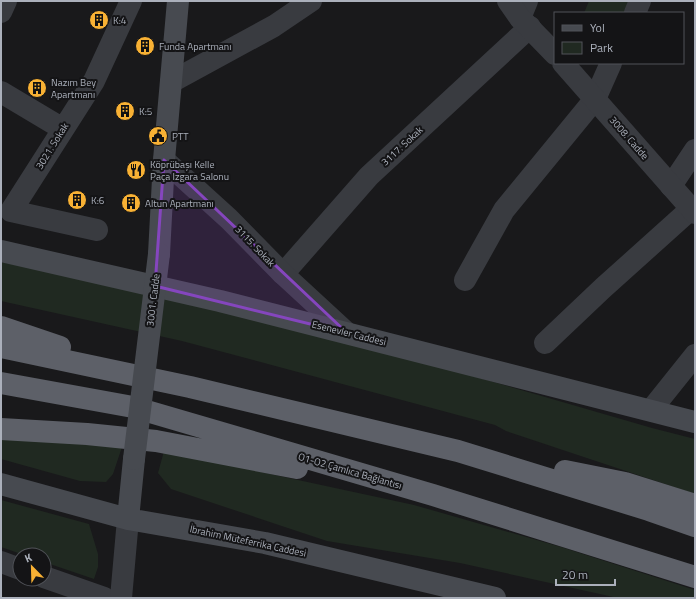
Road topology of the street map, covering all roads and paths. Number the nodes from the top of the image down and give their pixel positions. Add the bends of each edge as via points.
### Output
1 (6, 1) edge
2 (131, 1) edge
3 (178, 1) edge
4 (311, 1) edge
5 (640, 1) edge
6 (1, 12) edge
7 (521, 12) edge
8 (635, 12) edge
9 (554, 53) edge
10 (564, 64) edge
11 (612, 64) edge
12 (170, 82) junction
13 (1, 92) edge
14 (595, 99) junction
15 (63, 129) junction
16 (695, 150) edge
17 (164, 160) junction
18 (671, 186) junction
19 (693, 211) edge
20 (97, 230) dead end
21 (1, 251) edge
22 (283, 274) junction
23 (465, 280) dead end
24 (1, 327) edge
25 (347, 333) junction
26 (545, 343) dead end
27 (1, 347) edge
28 (695, 355) edge
29 (1, 383) edge
30 (190, 387) junction
31 (652, 410) junction
32 (695, 422) edge
33 (1, 429) edge
34 (458, 451) junction
35 (1, 484) edge
36 (433, 495) junction
37 (695, 505) edge
38 (128, 519) junction
39 (695, 526) edge
40 (1, 562) edge
41 (12, 566) edge
42 (695, 577) edge
43 (52, 580) edge
44 (104, 598) edge
45 (121, 598) edge
46 (495, 598) edge

1 - 6 street
2 - 15 street, 3021. Sokak via 94,81
3 - 12 main road, 3001. Cadde
4 - 12 street via 274,26
5 - 8 street
7 - 9 street
7 - 22 street, 3117. Sokak via 369,176
10 - 14 street, 3008. Cadde
11 - 14 street
12 - 17 main road, 3001. Cadde
13 - 15 street
14 - 18 street, 3008. Cadde
14 - 23 street via 504,210
15 - 20 street, 3021. Sokak via 11,211
16 - 18 street
17 - 22 street, 3115. Sokak via 229,219
17 - 38 main road, 3001. Cadde, bridge via 159,254
18 - 19 street, 3008. Cadde
19 - 26 street via 603,288
21 - 25 main road, Esenevler Caddesi
22 - 25 street, 3115. Sokak
24 - 30 highway via 63,349
25 - 31 main road, Esenevler Caddesi
27 - 30 highway
28 - 31 street
29 - 36 highway, O1-O2 Çamlıca Bağlantısı via 134,407
30 - 34 highway
31 - 32 main road, Esenevler Caddesi
33 - 36 highway via 156,441
34 - 37 highway via 625,483
34 - 39 highway
35 - 38 main road, İbrahim Müteferrika Caddesi
36 - 42 highway, O1-O2 Çamlıca Bağlantısı
38 - 45 street, 3001. Cadde
38 - 46 main road, İbrahim Müteferrika Caddesi via 265,543
40 - 41 street
43 - 44 street

